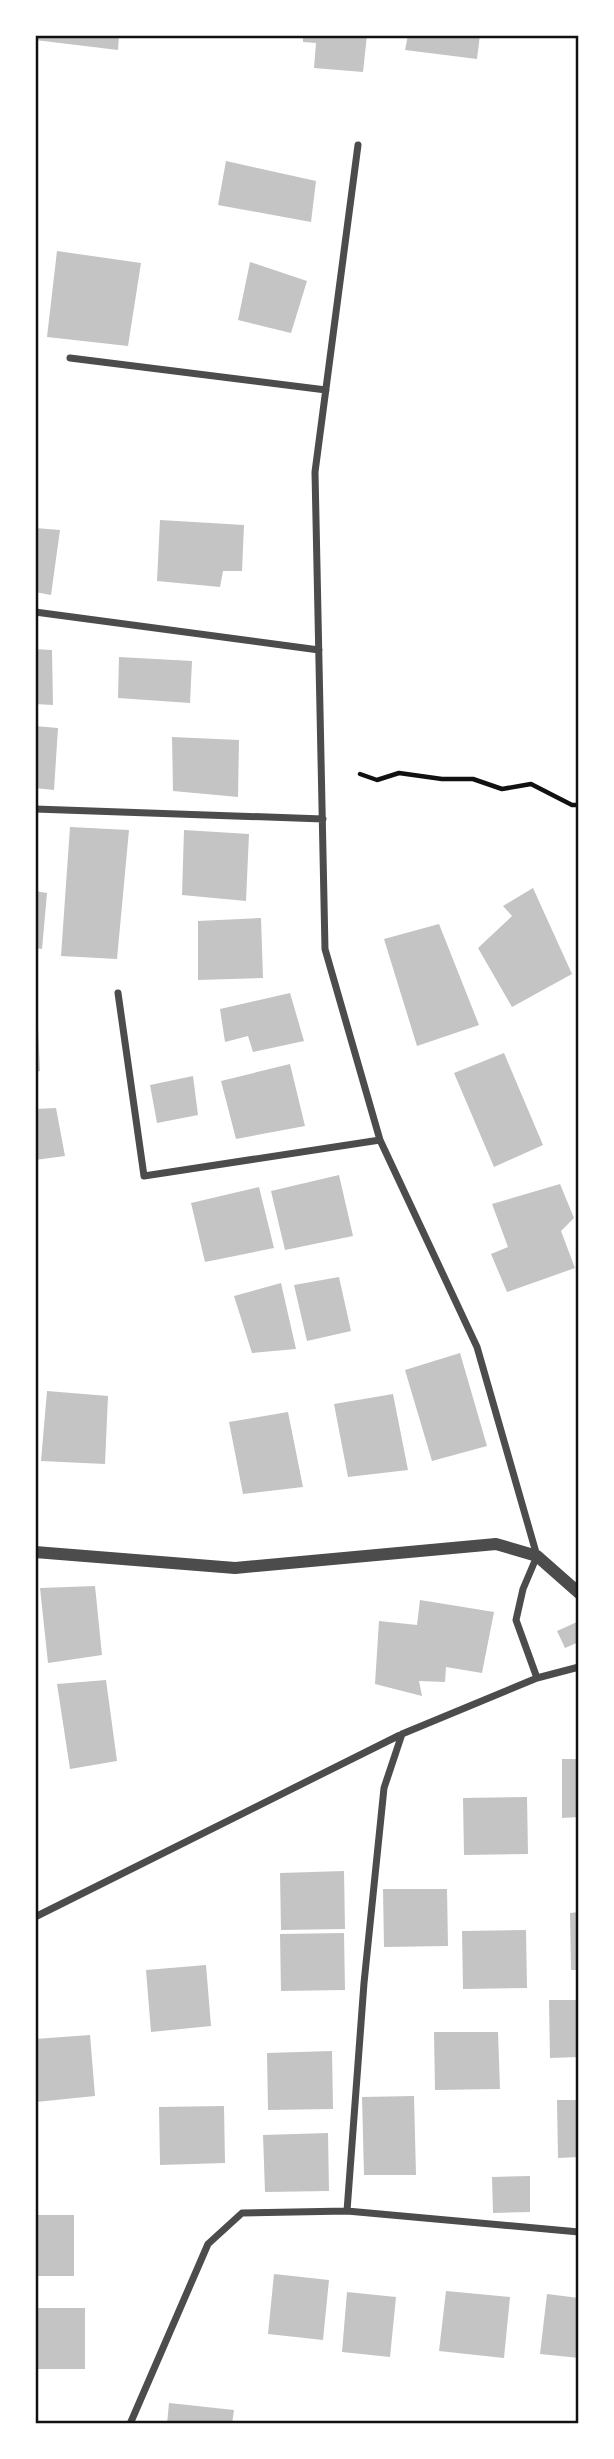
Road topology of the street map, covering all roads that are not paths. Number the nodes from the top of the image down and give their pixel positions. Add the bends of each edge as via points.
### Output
1 (358, 145) dead end
2 (70, 358) dead end
3 (326, 390) junction
4 (35, 612) edge
5 (319, 650) junction
6 (35, 808) edge
7 (323, 819) junction
8 (118, 993) dead end
9 (380, 1140) junction
10 (35, 1552) edge
11 (537, 1556) junction
12 (579, 1593) edge
13 (579, 1667) edge
14 (537, 1678) junction
15 (402, 1734) junction
16 (35, 1917) edge
17 (347, 2211) junction
18 (579, 2232) edge
19 (130, 2424) edge

1 - 3 street
2 - 3 street
3 - 5 street via 315,472
4 - 5 street
5 - 7 street
6 - 7 street
7 - 9 street via 325,949
8 - 9 street via 144,1176
9 - 11 street via 477,1347
10 - 11 street via 234,1568 496,1544
11 - 12 street
11 - 14 street via 516,1620
13 - 14 street
14 - 15 street
15 - 16 street
15 - 17 street via 384,1788
17 - 18 street
17 - 19 street via 242,2213 208,2244

